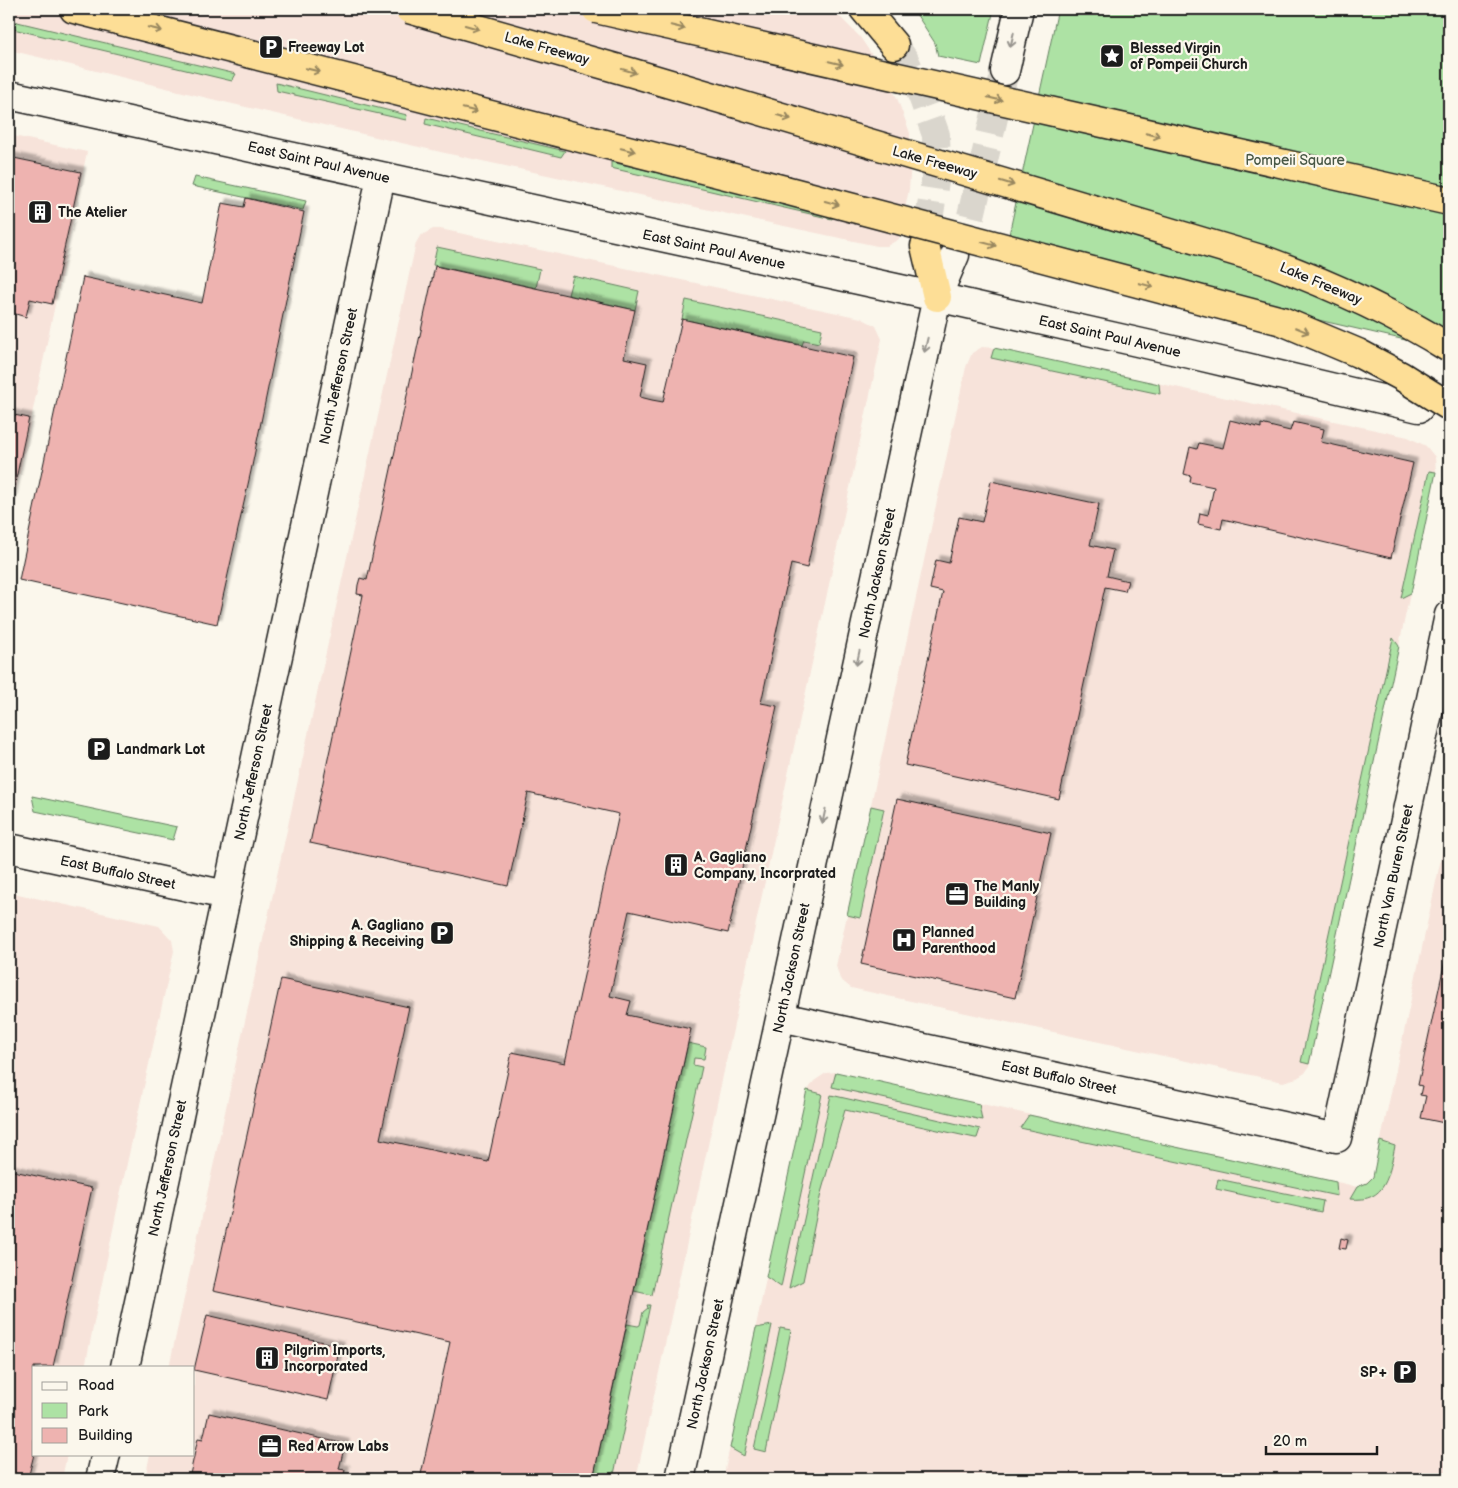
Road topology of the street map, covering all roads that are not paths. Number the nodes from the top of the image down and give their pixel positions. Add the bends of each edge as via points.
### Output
1 (74, 9) edge
2 (409, 9) edge
3 (596, 9) edge
4 (864, 9) edge
5 (1019, 9) edge
6 (894, 45) tunnel mouth
7 (1005, 71) tunnel mouth
8 (9, 95) edge
9 (382, 177) junction
10 (1449, 201) edge
11 (925, 246) tunnel mouth
12 (955, 255) tunnel mouth
13 (937, 297) junction
14 (1449, 348) edge
15 (1449, 406) edge
16 (1419, 408) dead end
17 (1449, 615) edge
18 (9, 848) edge
19 (226, 895) junction
20 (781, 1017) junction
21 (1337, 1138) joint
22 (125, 1366) edge
23 (106, 1456) edge
24 (100, 1479) edge
25 (680, 1479) edge

1 -> 15 highway, bridge via 1282,321 1358,353
2 -> 14 highway, Lake Freeway, bridge via 1264,260 1372,304
3 -> 10 highway, bridge
4 - 6 highway
5 -> 7 street
8 - 9 street, East Saint Paul Avenue
9 - 13 street, East Saint Paul Avenue
9 - 19 street, North Jefferson Street
11 - 13 highway
12 - 13 street, North Jackson Street
13 - 16 street, East Saint Paul Avenue
13 -> 20 street, North Jackson Street
17 - 21 street, North Van Buren Street
18 - 19 street, East Buffalo Street
19 - 22 street, North Jefferson Street
20 - 21 street, East Buffalo Street
20 - 25 street, North Jackson Street
23 - 24 street

